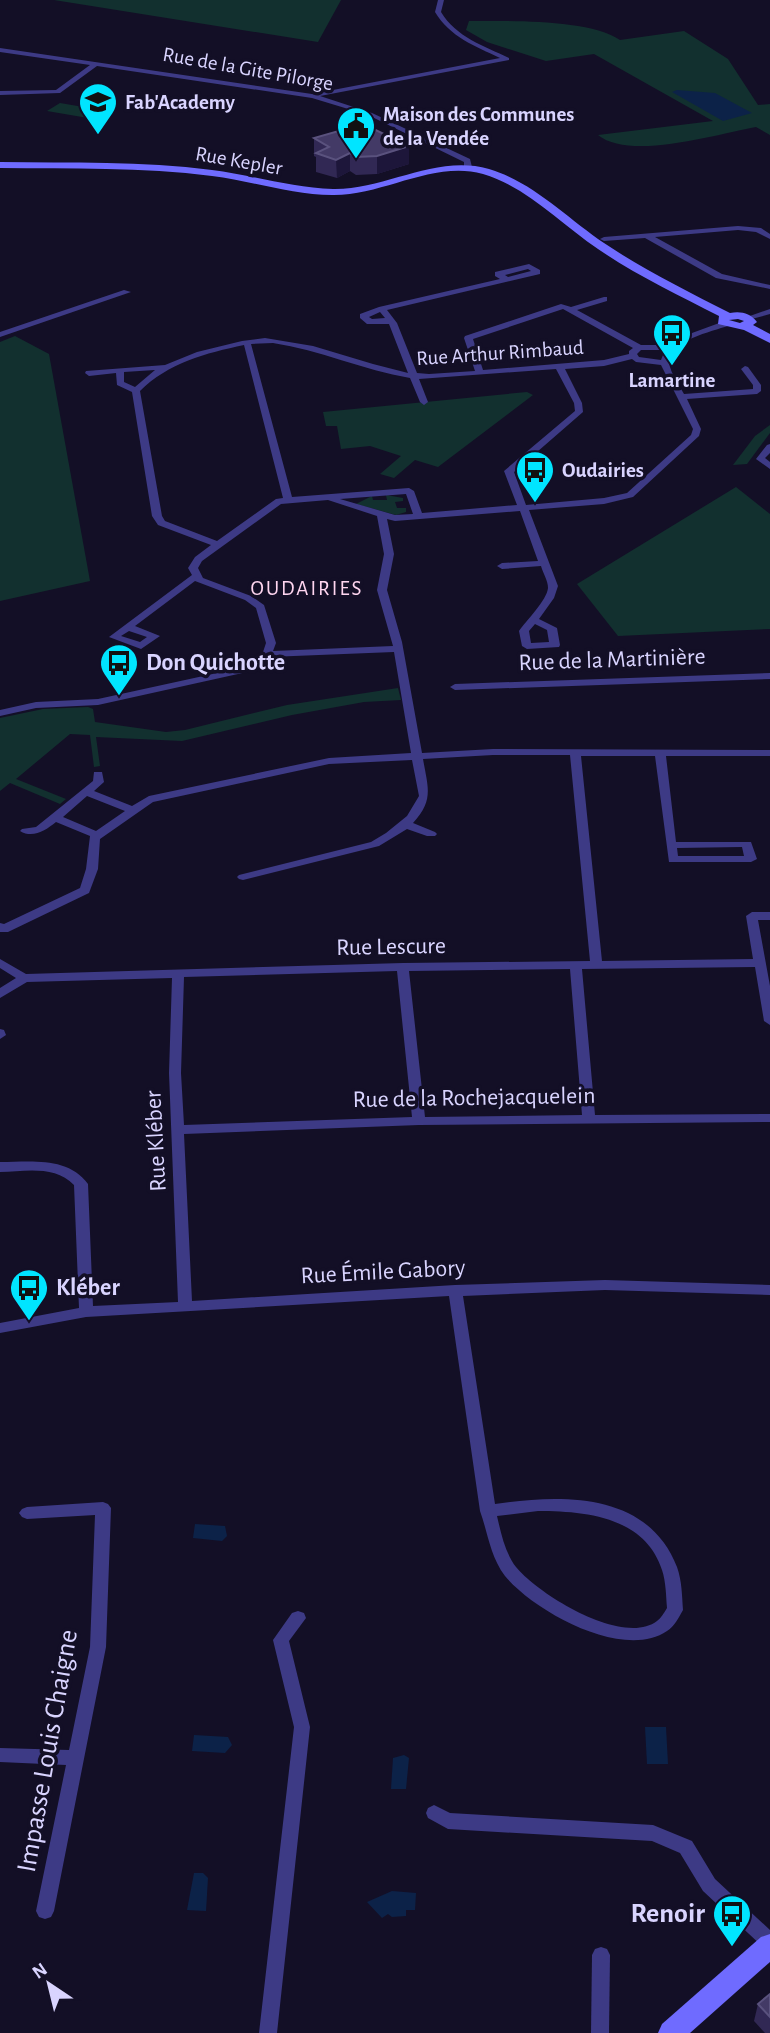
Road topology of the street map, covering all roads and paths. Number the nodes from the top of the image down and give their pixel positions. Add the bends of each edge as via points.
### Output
1 (441, 0) edge
2 (0, 50) edge
3 (96, 64) junction
4 (0, 93) edge
5 (313, 96) junction
6 (0, 165) edge
7 (468, 167) junction
8 (647, 236) junction
9 (770, 237) edge
10 (604, 239) dead end
11 (506, 279) dead end
12 (770, 287) edge
13 (127, 292) dead end
14 (604, 299) dead end
15 (382, 309) junction
16 (573, 309) junction
17 (770, 311) edge
18 (390, 320) junction
19 (726, 320) junction
20 (747, 322) junction
21 (0, 335) edge
22 (770, 339) edge
23 (247, 343) junction
24 (669, 347) junction
25 (639, 348) junction
26 (632, 356) junction
27 (665, 363) junction
28 (168, 367) junction
29 (561, 368) junction
30 (745, 369) dead end
31 (120, 370) junction
32 (89, 373) dead end
33 (480, 373) junction
34 (412, 377) junction
35 (136, 391) junction
36 (681, 397) junction
37 (424, 402) dead end
38 (770, 447) edge
39 (770, 466) edge
40 (331, 496) junction
41 (288, 499) junction
42 (520, 508) junction
43 (382, 516) junction
44 (418, 516) junction
45 (217, 544) junction
46 (544, 563) junction
47 (502, 566) dead end
48 (196, 576) junction
49 (532, 619) dead end
50 (128, 626) dead end
51 (398, 649) junction
52 (267, 654) junction
53 (770, 676) edge
54 (455, 687) dead end
55 (0, 713) edge
56 (770, 753) edge
57 (575, 754) junction
58 (660, 754) junction
59 (415, 757) junction
60 (98, 774) dead end
61 (86, 792) junction
62 (131, 809) junction
63 (55, 818) junction
64 (405, 824) junction
65 (26, 831) dead end
66 (431, 834) dead end
67 (97, 835) junction
68 (672, 845) junction
69 (243, 877) dead end
70 (770, 916) edge
71 (2, 928) edge
72 (0, 942) edge
73 (0, 963) edge
74 (760, 963) junction
75 (576, 964) junction
76 (596, 964) junction
77 (403, 967) junction
78 (178, 975) junction
79 (24, 978) junction
80 (0, 994) edge
81 (769, 1005) edge
82 (770, 1021) edge
83 (589, 1118) junction
84 (770, 1118) edge
85 (419, 1121) junction
86 (179, 1130) junction
87 (0, 1167) edge
88 (455, 1290) junction
89 (770, 1290) edge
90 (185, 1305) junction
91 (86, 1312) junction
92 (0, 1328) edge
93 (488, 1511) junction
94 (27, 1513) dead end
95 (298, 1618) dead end
96 (0, 1755) edge
97 (77, 1758) junction
98 (434, 1813) dead end
99 (45, 1911) dead end
100 (770, 1944) edge
101 (601, 1955) dead end
102 (268, 2033) edge
103 (600, 2033) edge
104 (671, 2033) edge

1 - 5 street via 438,12 450,29 507,59
2 - 3 street, Rue de la Gite Pilorge
3 - 4 street via 58,92
3 - 5 street, Rue de la Gite Pilorge
5 - 7 street, Rue de la Gite Pilorge via 379,119 467,161
6 - 7 street, Rue Kepler via 209,172 332,193
7 - 19 street, Rue de la Gite Pilorge via 523,189 611,253
8 - 9 street via 748,228
8 - 10 street
8 - 12 street via 719,276
11 - 15 street
13 - 21 street
14 - 16 street
15 - 18 street
15 - 18 street via 363,316 374,323
16 - 25 street
16 - 33 street via 561,307 473,334 468,342
17 - 20 street
18 - 34 street
19 - 20 street
19 - 24 street
20 - 22 street
23 - 28 street, Rue Arthur Rimbaud via 190,356
23 - 34 street, Rue Arthur Rimbaud via 288,343
23 - 41 street
24 - 25 street
24 - 27 street
25 - 26 street
26 - 27 street, Rue Arthur Rimbaud via 647,363
26 - 29 street, Rue Arthur Rimbaud
27 - 36 street
28 - 31 street, Rue Arthur Rimbaud
28 - 35 street, Rue Arthur Rimbaud
29 - 33 street, Rue Arthur Rimbaud
29 - 42 street via 579,412 509,471
30 - 36 street via 757,391
31 - 32 street, Rue Arthur Rimbaud
31 - 35 street via 120,383
33 - 34 street, Rue Arthur Rimbaud
34 - 37 street
35 - 45 street via 157,516 168,528
36 - 42 street via 697,429 695,436 630,495
38 - 39 street via 760,459
40 - 41 street
40 - 43 street
40 - 44 street via 409,491
41 - 45 street via 272,504
42 - 44 street
42 - 46 street
43 - 44 street
43 - 51 street via 389,554 382,590
45 - 48 street via 198,559 193,568
46 - 47 street
46 - 49 street via 553,591
48 - 50 street
48 - 52 street via 261,607 271,643
51 - 52 street
51 - 59 street
52 - 55 street via 243,670 98,702 36,705
53 - 54 street, Rue de la Martinière
56 - 58 street
57 - 58 street
57 - 59 street via 493,752
57 - 76 street
58 - 68 street
59 - 62 street via 329,761 141,802
59 - 64 street via 425,796
60 - 61 street via 99,782
61 - 62 street
61 - 63 street
62 - 67 street
63 - 65 street via 38,830
63 - 67 street
64 - 66 street
64 - 69 street via 375,844
67 - 71 street via 85,890
68 - 68 street via 674,860 751,859 747,844
70 - 74 street via 752,916
71 - 72 street
73 - 79 street
74 - 76 street, Rue Lescure
74 - 81 street
75 - 76 street, Rue Lescure
75 - 77 street, Rue Lescure
75 - 83 street
77 - 78 street, Rue Lescure
77 - 85 street
78 - 79 street, Rue Lescure
78 - 86 street, Rue Kléber via 175,1073
79 - 80 street
81 - 82 street
83 - 84 street, Rue de la Rochejacquelein
83 - 85 street, Rue de la Rochejacquelein
85 - 86 street, Rue de la Rochejacquelein
86 - 90 street, Rue Kléber
87 - 91 street via 55,1168 73,1174 81,1184
88 - 89 street, Rue Émile Gabory via 605,1285
88 - 90 street, Rue Émile Gabory
88 - 93 street
90 - 91 street, Rue Émile Gabory
91 - 92 street, Rue Émile Gabory
93 - 93 street via 495,1544 510,1571 564,1614 590,1626 640,1633 660,1627 675,1610 669,1565 649,1535 621,1518 593,1507 559,1504
94 - 97 street, Impasse Louis Chaigne via 103,1508 98,1647
95 - 102 street via 281,1640 302,1727
96 - 97 street
97 - 99 street, Impasse Louis Chaigne
98 - 100 street via 448,1821 653,1833 686,1847 709,1885
100 - 104 street
101 - 103 street

